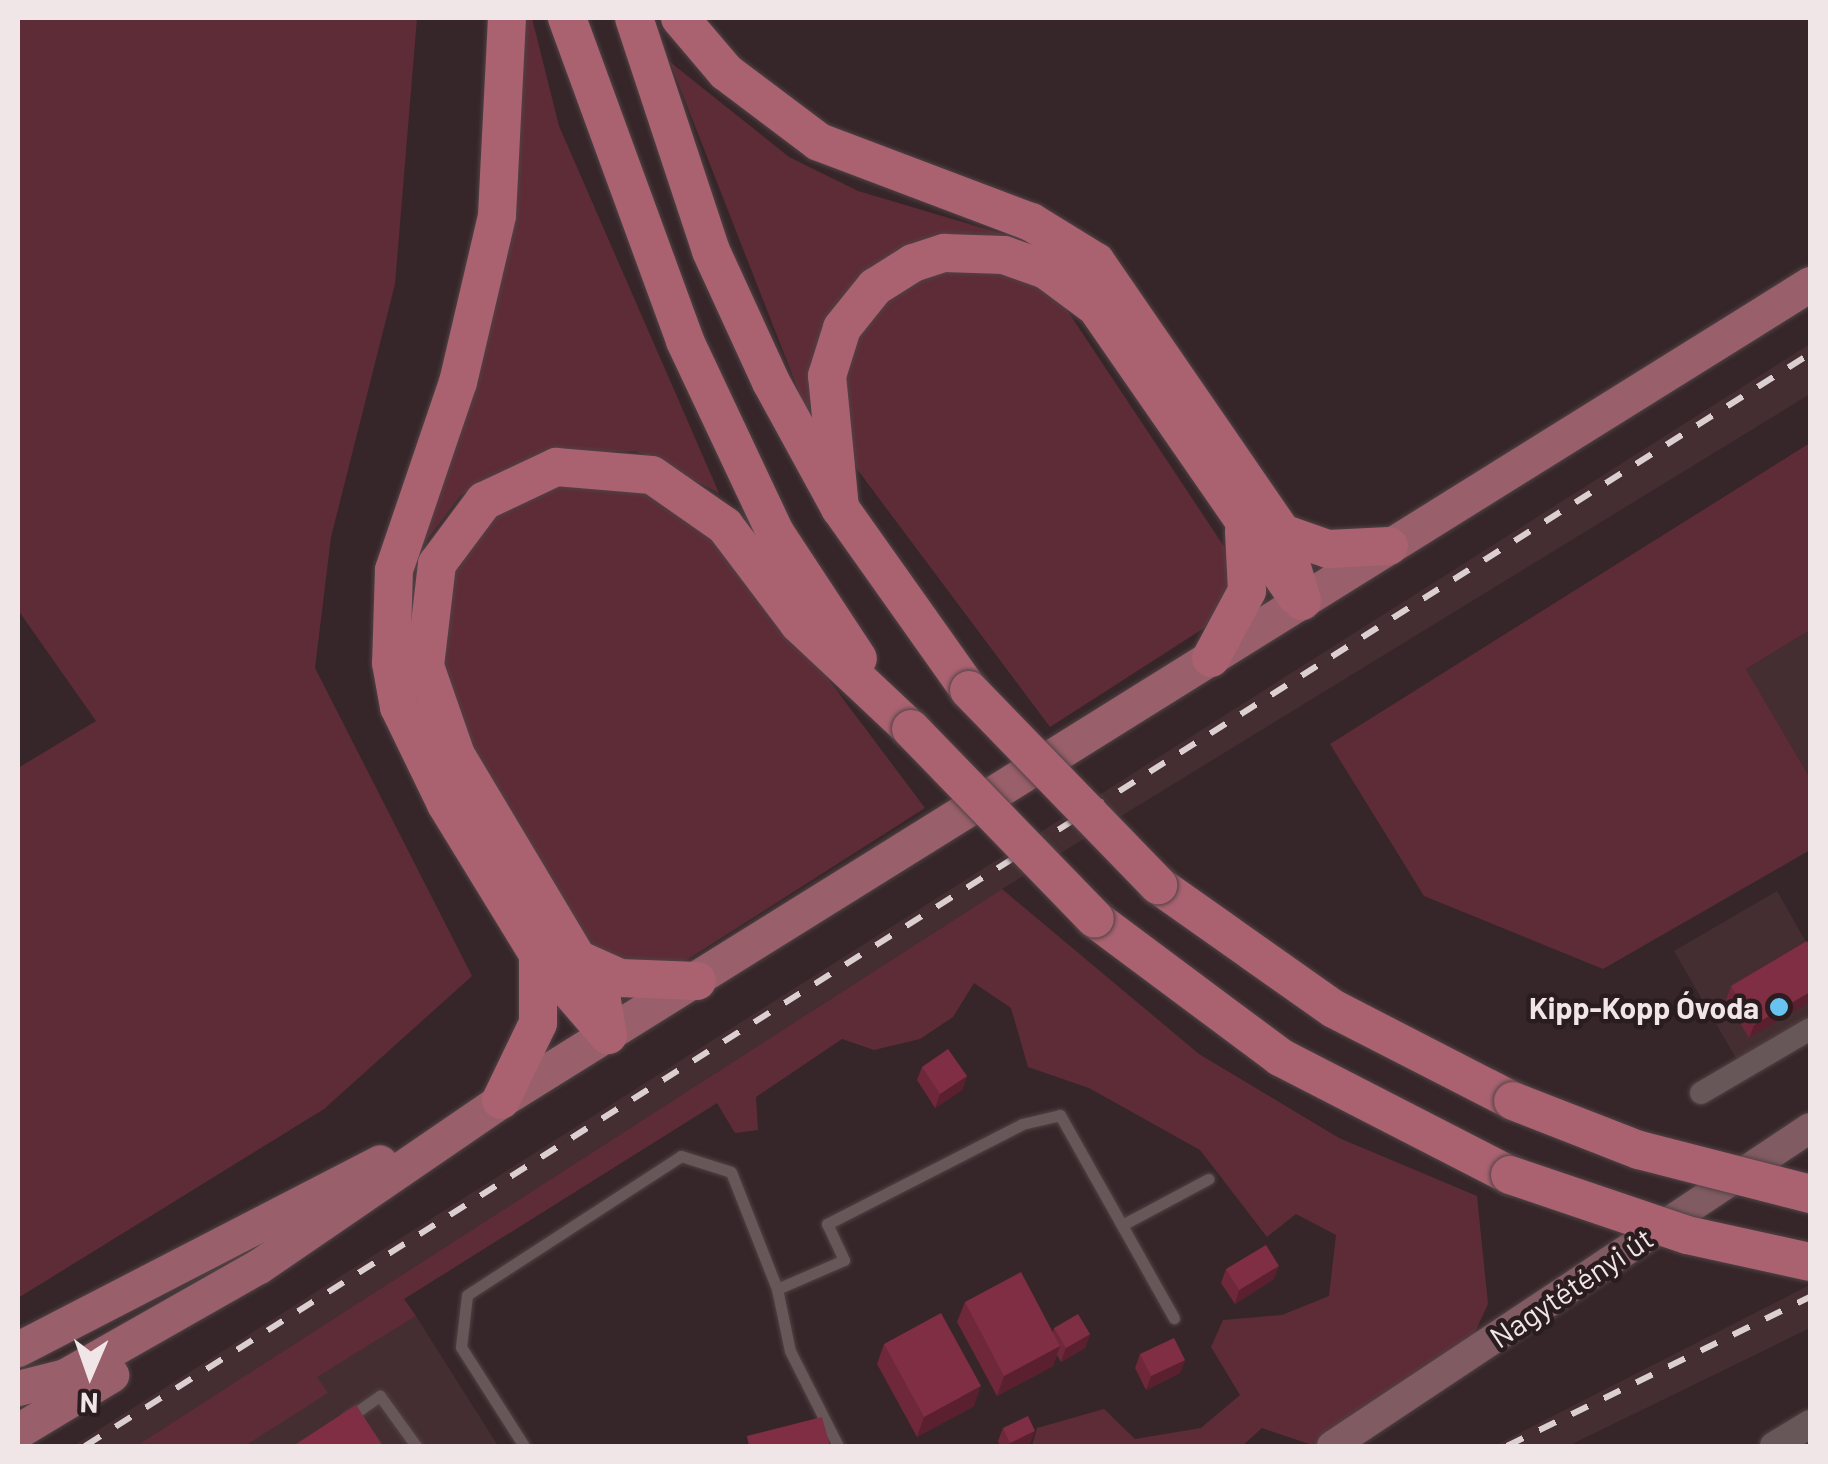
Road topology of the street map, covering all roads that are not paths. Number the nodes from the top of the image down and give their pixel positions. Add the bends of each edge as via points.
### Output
1 (508, 18) edge
2 (567, 18) edge
3 (634, 18) edge
4 (680, 18) edge
5 (1810, 284) edge
6 (840, 508) junction
7 (1242, 524) junction
8 (1282, 533) junction
9 (1389, 546) junction
10 (1302, 601) junction
11 (1211, 658) junction
12 (911, 729) junction
13 (538, 954) junction
14 (580, 960) junction
15 (697, 981) junction
16 (1810, 1029) edge
17 (608, 1035) junction
18 (1701, 1093) dead end
19 (490, 1107) junction
20 (1810, 1128) edge
21 (1208, 1179) dead end
22 (1810, 1194) edge
23 (1122, 1225) junction
24 (1810, 1262) edge
25 (259, 1266) junction
26 (777, 1288) junction
27 (1174, 1318) dead end
28 (18, 1349) edge
29 (18, 1388) edge
30 (1810, 1424) edge
31 (336, 1426) edge
32 (18, 1430) edge
33 (416, 1446) edge
34 (524, 1446) edge
35 (838, 1446) edge
36 (1332, 1446) edge
37 (1774, 1446) edge

1 - 13 highway via 508,128 480,304 403,534 388,621 399,707 416,748
2 - 12 highway via 650,258 767,516
3 - 6 highway via 711,251
4 - 8 highway via 726,72 819,142 1031,222 1096,262
5 - 9 main road
6 - 7 highway via 827,376 842,328 890,273 974,251 1046,270 1096,307
6 - 22 highway, bridge via 969,690 1158,884 1334,1008 1513,1101 1639,1150
7 - 10 highway
7 - 11 highway via 1247,591
8 - 9 highway via 1328,549
8 - 10 highway
9 - 10 main road
10 - 11 main road
11 - 15 main road
12 - 14 highway via 799,624 724,526 652,475 556,467 484,501 437,564 425,666 456,755
12 - 24 highway, bridge via 1096,919 1280,1057 1510,1175 1687,1235
13 - 17 highway
13 - 19 highway via 538,1023
14 - 15 highway via 620,978
14 - 17 highway
15 - 17 main road
16 - 18 street
17 - 19 main road
19 - 25 main road
19 - 28 main road via 231,1233
20 - 36 main road, Nagytétényi út
21 - 23 lane
23 - 26 lane via 1060,1115 1022,1124 827,1224 844,1260
23 - 27 lane
25 - 29 main road via 65,1376
25 - 32 main road via 191,1328
26 - 34 lane via 731,1172 681,1156 467,1295 462,1347
26 - 35 lane via 790,1352
30 - 37 street
31 - 33 lane via 380,1396

